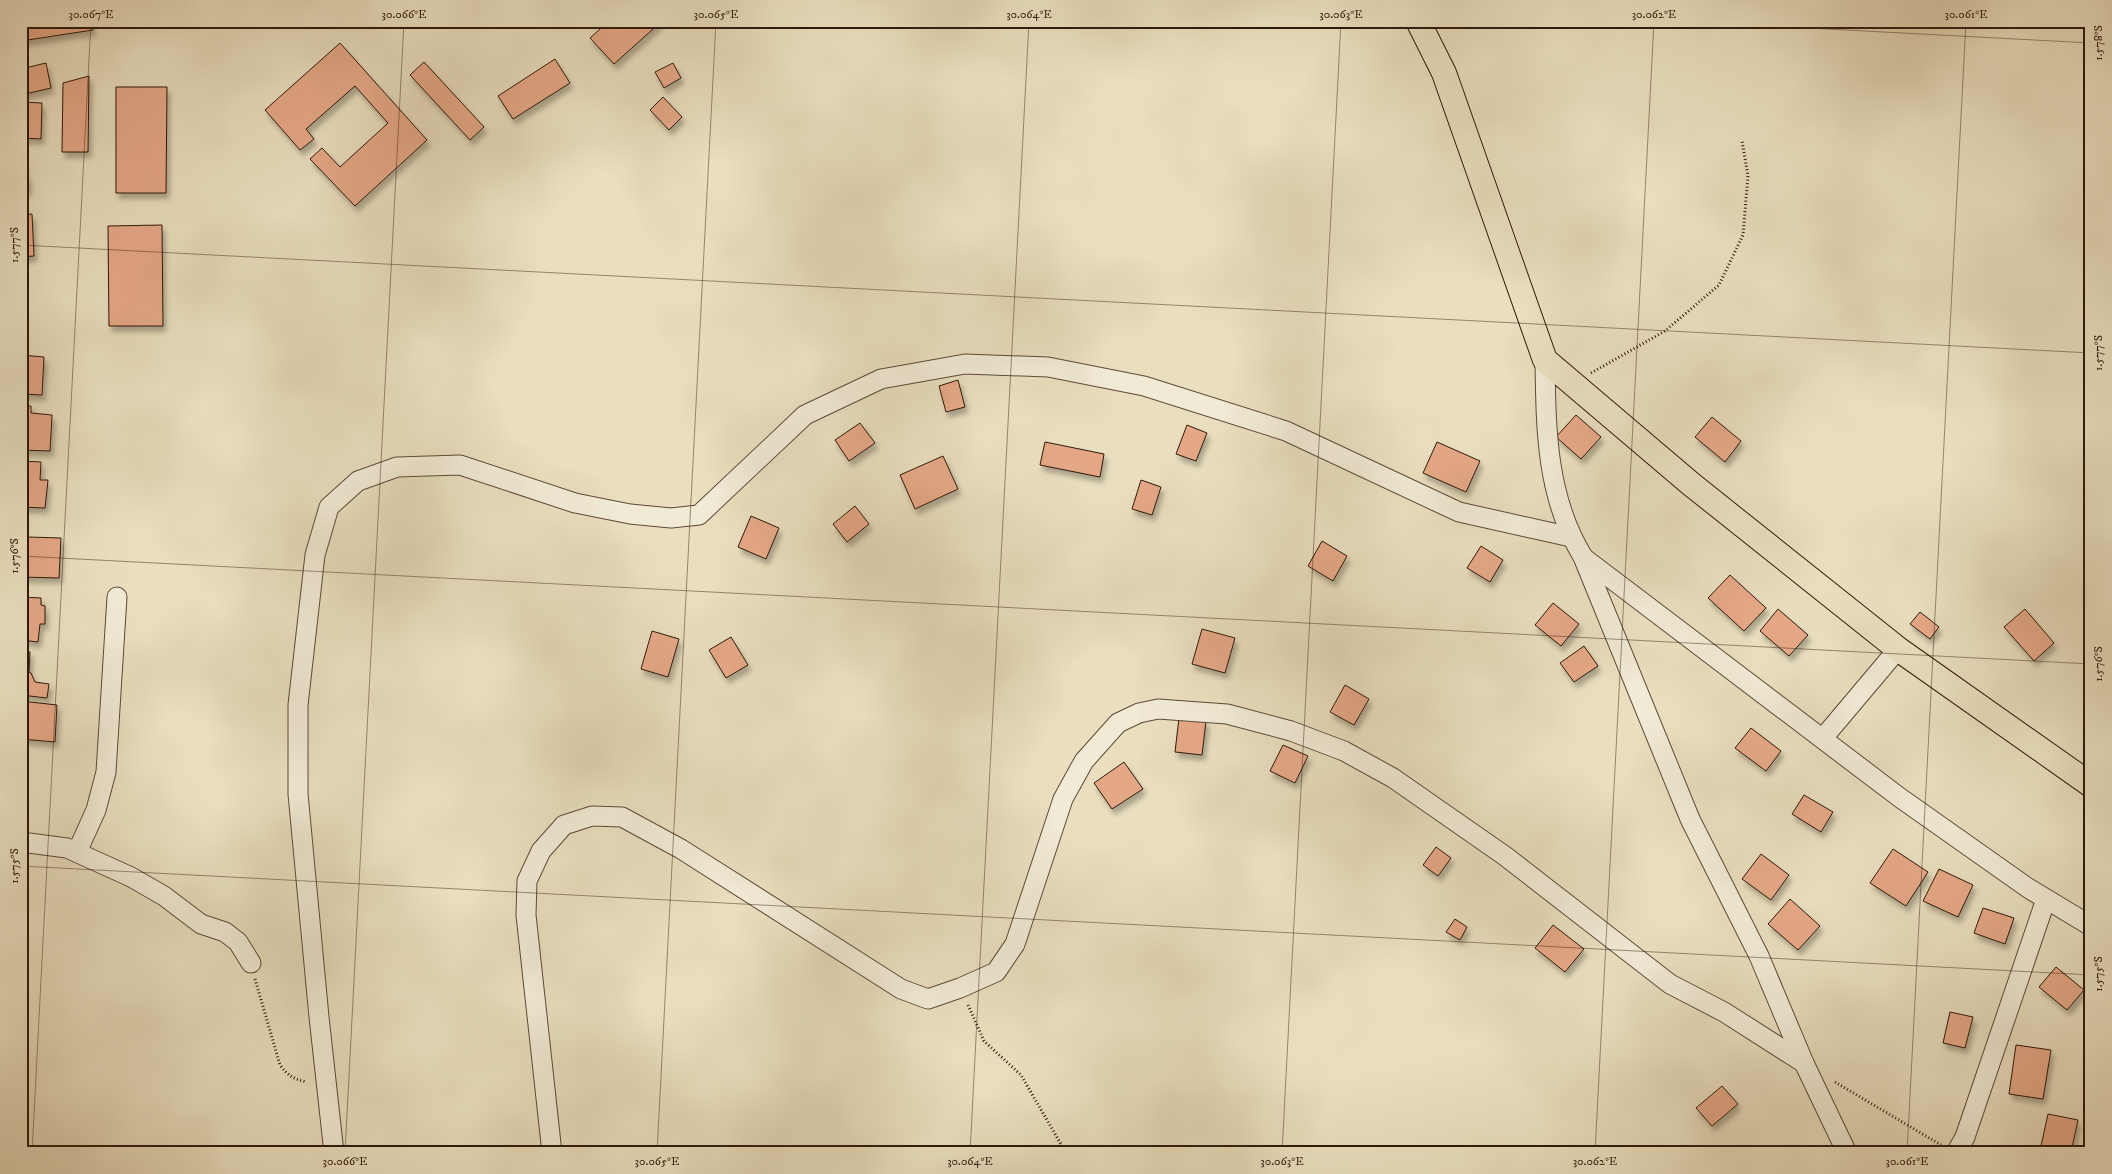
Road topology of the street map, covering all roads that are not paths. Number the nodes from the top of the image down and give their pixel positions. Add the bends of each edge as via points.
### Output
1 (1418, 21) edge
2 (1545, 360) junction
3 (1571, 537) junction
4 (1583, 557) junction
5 (117, 597) dead end
6 (1898, 649) junction
7 (1823, 738) junction
8 (2091, 785) edge
9 (21, 842) edge
10 (77, 852) junction
11 (2046, 899) junction
12 (2091, 926) edge
13 (251, 964) road end
14 (1804, 1063) junction
15 (1951, 1150) edge
16 (334, 1153) edge
17 (552, 1153) edge
18 (1847, 1153) edge

1 - 2 main road via 1444,73
2 - 3 street via 1546,440 1556,491
2 - 6 main road via 1692,484
3 - 4 street
3 - 16 street via 1459,512 1277,428 1144,386 1048,368 965,364 881,379 806,415 699,515 671,518 575,503 460,465 397,467 358,481 329,507 315,555 298,705 298,794
4 - 7 street
4 - 14 street via 1690,819 1759,956
5 - 10 street via 106,772 96,810
6 - 7 street
6 - 8 main road
7 - 11 street via 1899,797
9 - 10 street
10 - 13 street via 164,896 201,924 225,932 238,942
11 - 12 street
11 - 15 street via 1965,1138
14 - 17 street via 1724,1012 1670,984 1506,856 1393,778 1344,751 1227,714 1158,709 1139,713 1118,723 1084,761 1063,799 1015,944 996,972 928,999 901,989 681,849 622,817 592,816 564,825 541,851 527,881 526,915
14 - 18 street

